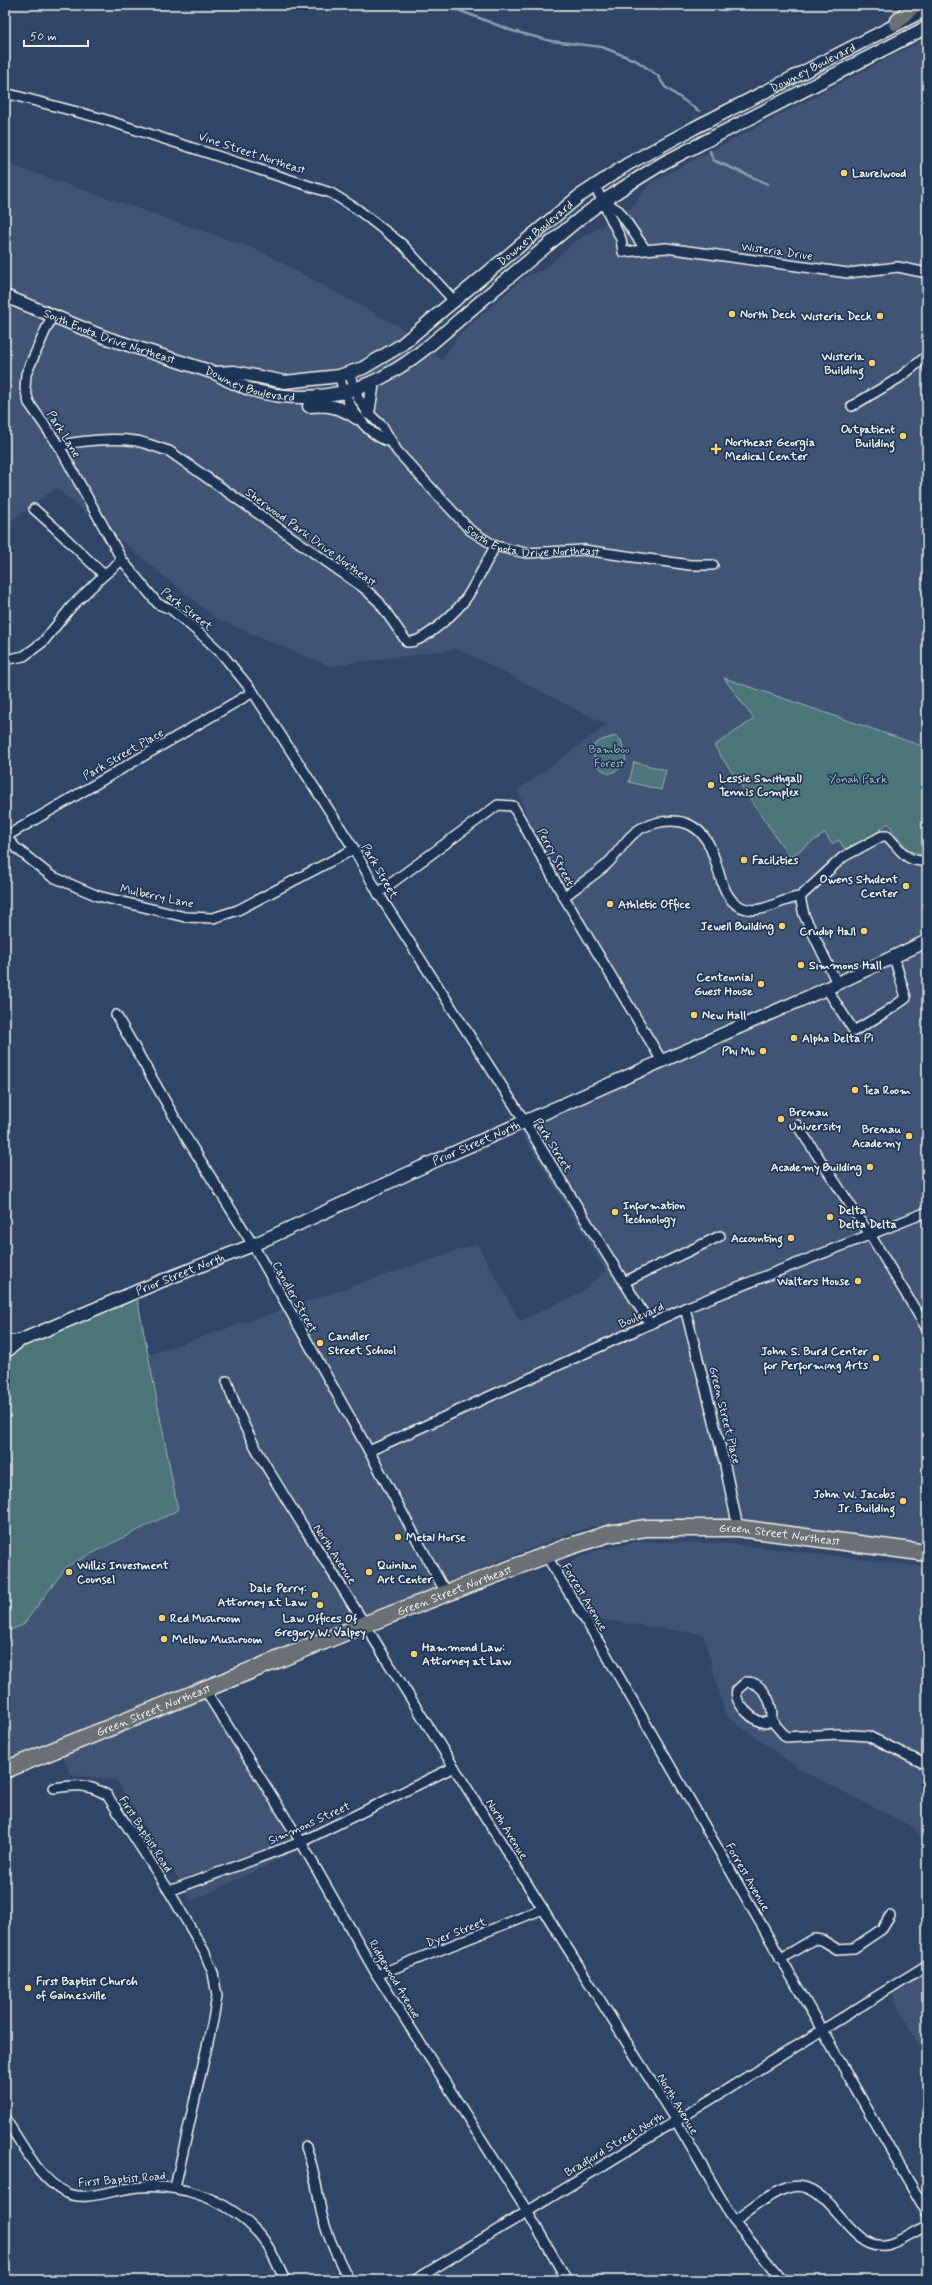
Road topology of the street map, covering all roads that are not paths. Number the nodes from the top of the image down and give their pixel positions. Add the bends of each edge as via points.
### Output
1 (914, 5) edge
2 (927, 9) edge
3 (896, 23) junction
4 (927, 27) edge
5 (5, 93) edge
6 (595, 186) junction
7 (604, 201) junction
8 (645, 249) junction
9 (927, 273) edge
10 (474, 285) junction
11 (5, 296) edge
12 (455, 302) junction
13 (467, 313) junction
14 (52, 316) junction
15 (447, 331) junction
16 (927, 356) edge
17 (215, 373) junction
18 (344, 374) junction
19 (373, 382) junction
20 (348, 389) junction
21 (276, 395) junction
22 (852, 406) dead end
23 (363, 416) junction
24 (59, 446) junction
25 (34, 509) dead end
26 (495, 546) junction
27 (122, 560) junction
28 (713, 564) dead end
29 (104, 575) junction
30 (5, 660) edge
31 (253, 692) junction
32 (5, 837) edge
33 (354, 849) junction
34 (927, 861) edge
35 (378, 893) junction
36 (564, 897) junction
37 (800, 897) junction
38 (927, 942) edge
39 (894, 957) junction
40 (833, 985) junction
41 (116, 1015) dead end
42 (662, 1061) junction
43 (525, 1122) junction
44 (797, 1125) dead end
45 (927, 1212) edge
46 (720, 1236) dead end
47 (871, 1236) junction
48 (253, 1245) junction
49 (624, 1282) junction
50 (685, 1308) junction
51 (650, 1324) junction
52 (927, 1329) edge
53 (24, 1339) junction
54 (5, 1341) edge
55 (5, 1354) edge
56 (227, 1381) dead end
57 (369, 1451) junction
58 (738, 1528) junction
59 (927, 1553) edge
60 (546, 1555) junction
61 (448, 1592) junction
62 (366, 1624) junction
63 (206, 1688) junction
64 (771, 1720) junction
65 (927, 1765) edge
66 (454, 1767) junction
67 (5, 1770) edge
68 (54, 1788) dead end
69 (301, 1842) junction
70 (169, 1891) junction
71 (543, 1909) junction
72 (890, 1916) dead end
73 (780, 1958) junction
74 (927, 1965) edge
75 (377, 1975) junction
76 (821, 2031) junction
77 (5, 2119) edge
78 (676, 2121) junction
79 (306, 2147) dead end
80 (175, 2188) junction
81 (527, 2211) junction
82 (927, 2213) edge
83 (734, 2221) junction
84 (927, 2226) edge
85 (285, 2280) edge
86 (349, 2280) edge
87 (415, 2280) edge
88 (567, 2280) edge
89 (782, 2280) edge

1 - 3 main road
2 - 3 main road, Downey Boulevard
3 - 6 main road, Downey Boulevard via 694,128 628,164
4 - 7 main road, Downey Boulevard via 663,163
5 - 12 street, Vine Street Northeast via 100,118 331,193 357,209 403,245
6 - 7 street
6 - 10 main road, Downey Boulevard via 578,197
7 - 8 street via 619,211
7 - 8 street, Wisteria Drive via 623,252
7 - 13 main road, Downey Boulevard
8 - 9 street, Wisteria Drive via 666,248 703,252 848,273 898,267
10 - 12 main road, Downey Boulevard
10 - 13 main road
11 - 14 main road, South Enota Drive Northeast
12 - 15 main road
12 - 18 main road, Downey Boulevard via 384,357
13 - 15 main road, Downey Boulevard
14 - 17 main road, South Enota Drive Northeast via 104,337
14 - 24 street, Park Lane via 26,374 25,388 29,403
15 - 19 main road, Downey Boulevard via 405,364
16 - 22 street via 899,378
17 - 18 main road, Downey Boulevard via 234,372 285,382
17 - 21 main road, Downey Boulevard via 231,383
18 - 20 street, South Enota Drive Northeast
19 - 20 main road, Downey Boulevard
19 - 23 main road
20 - 21 main road, Downey Boulevard via 306,398
20 - 23 street, South Enota Drive Northeast
21 - 23 main road via 304,406 326,404
23 - 26 street, South Enota Drive Northeast via 383,427 390,442 470,530
24 - 26 street, Sherwood Park Drive Northeast via 123,440 137,441 169,451 364,588 379,602 407,642 412,643 423,637 449,617 466,598
24 - 27 street, Park Lane
25 - 29 street
26 - 28 street, South Enota Drive Northeast via 526,553 584,550 690,564
27 - 29 street
27 - 31 street, Park Street via 158,604 171,609 204,637 222,654
29 - 30 street via 72,606 43,642 24,656
31 - 32 street, Park Street Place
31 - 33 street, Park Street
32 - 33 street, Mulberry Lane via 51,876 98,896 186,917 213,918 238,910
33 - 35 street, Park Street
34 - 37 street via 920,862 904,856 889,837 882,836 843,857
35 - 36 street, Perry Street via 498,805 513,806
35 - 43 street, Park Street
36 - 37 street via 606,865 632,834 651,824 670,821 687,823 705,834 725,893 737,904 748,909 768,908 789,897
36 - 42 street, Perry Street
37 - 40 street via 804,915
38 - 39 main road, Prior Street North
39 - 40 main road, Prior Street North
39 - 40 street via 906,998 854,1031 830,994
40 - 42 main road, Prior Street North
41 - 48 street, Candler Street via 184,1134
42 - 43 main road, Prior Street North
43 - 48 main road, Prior Street North
43 - 49 street, Park Street
44 - 47 street
45 - 47 street, Boulevard
46 - 49 street
47 - 50 street, Boulevard
47 - 52 street
48 - 53 main road, Prior Street North
48 - 57 street, Candler Street
49 - 51 street, Park Street
50 - 51 street, Boulevard
50 - 58 street, Green Street Place via 724,1461
51 - 57 street, Boulevard
53 - 54 street
53 - 55 street
56 - 62 street, North Avenue via 234,1405 262,1462
57 - 61 street, Candler Street via 441,1584
58 - 59 highway, Green Street Northeast
58 - 60 highway, Green Street Northeast via 673,1527 630,1530 608,1534
60 - 61 highway, Green Street Northeast
60 - 73 street, Forrest Avenue
61 - 62 highway, Green Street Northeast
62 - 63 highway, Green Street Northeast
62 - 66 street, North Avenue
63 - 67 highway, Green Street Northeast
63 - 69 street, Ridgewood Avenue
64 - 64 street via 772,1715 762,1687 752,1682 741,1685 736,1693 738,1699 752,1717 760,1723
64 - 65 street via 786,1737 823,1734 868,1736
66 - 69 street, Simmons Street
66 - 71 street, North Avenue
68 - 70 street, First Baptist Road via 81,1785 94,1787 107,1795
69 - 70 street, Simmons Street
69 - 75 street, Ridgewood Avenue
70 - 80 street, First Baptist Road via 204,1951 213,1973 217,1996
71 - 75 street, Dyer Street
71 - 78 street, North Avenue
72 - 73 street via 882,1929 854,1948 837,1949 822,1940 814,1939
73 - 76 street, Forrest Avenue
74 - 76 street, Bradford Street North
75 - 81 street, Ridgewood Avenue
76 - 78 street, Bradford Street North
76 - 82 street, Forrest Avenue
77 - 80 street, First Baptist Road via 47,2181 67,2193 82,2196 154,2186
78 - 81 street, Bradford Street North
78 - 83 street, North Avenue
79 - 86 street via 314,2171 322,2212 340,2264
80 - 85 street, First Baptist Road via 219,2203 237,2214 259,2235
81 - 87 street, Bradford Street North
81 - 88 street, Ridgewood Avenue
83 - 84 street via 782,2189 793,2186 808,2187 872,2244 885,2245
83 - 89 street, North Avenue

